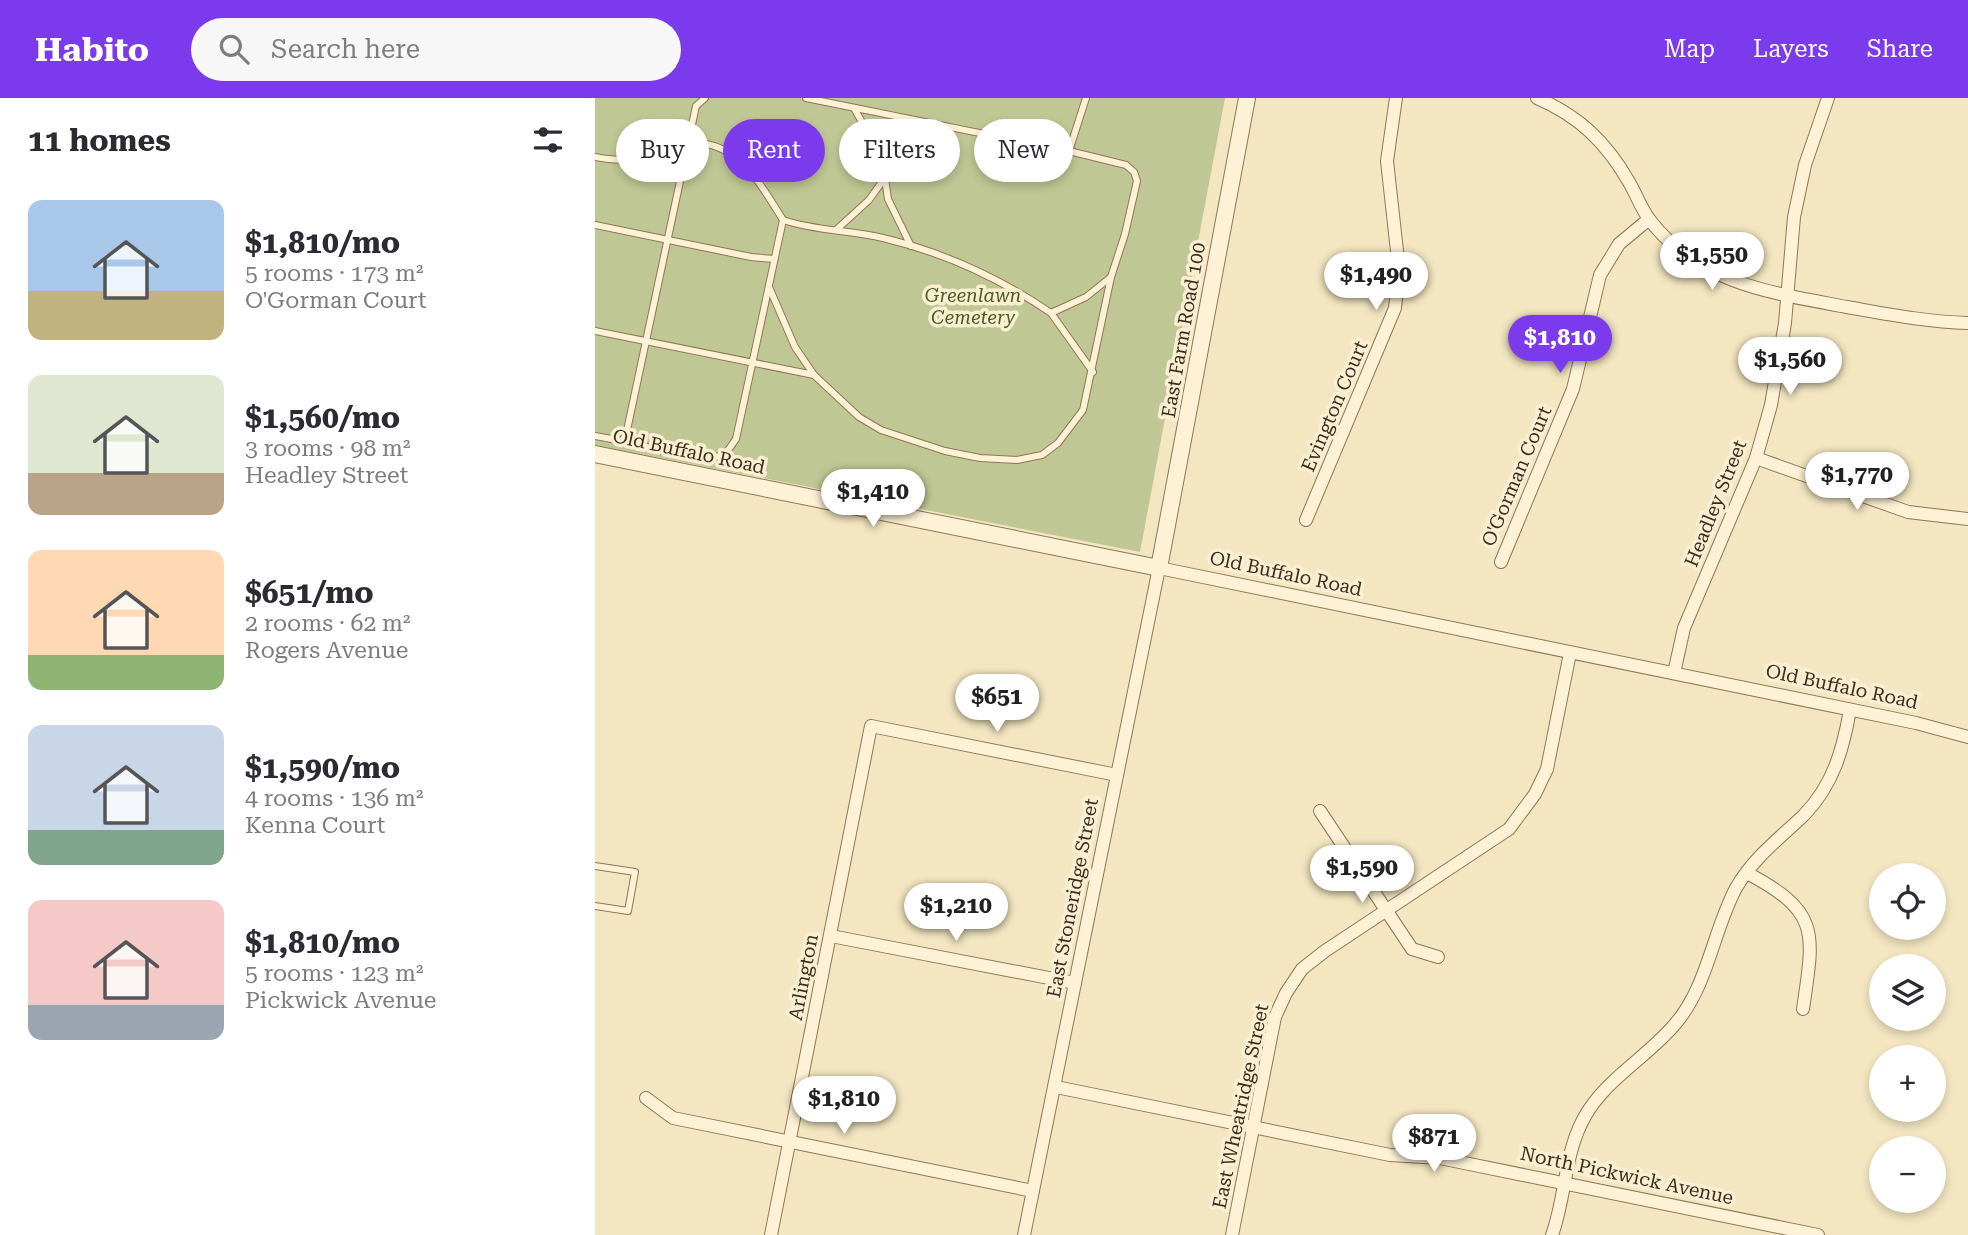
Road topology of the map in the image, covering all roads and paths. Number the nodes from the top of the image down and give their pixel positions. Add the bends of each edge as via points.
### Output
1 (705, 98) edge
2 (806, 98) edge
3 (1086, 98) edge
4 (1247, 98) edge
5 (1396, 98) edge
6 (1537, 98) edge
7 (1828, 98) edge
8 (815, 99) edge
9 (696, 102) edge
10 (853, 108) junction
11 (860, 119) edge
12 (974, 132) edge
13 (1073, 139) edge
14 (709, 144) edge
15 (1073, 152) edge
16 (596, 157) edge
17 (616, 159) edge
18 (680, 182) edge
19 (882, 182) edge
20 (885, 182) edge
21 (1649, 219) junction
22 (783, 220) junction
23 (595, 225) edge
24 (836, 230) junction
25 (668, 241) junction
26 (911, 246) junction
27 (774, 259) junction
28 (1111, 276) junction
29 (769, 285) junction
30 (1787, 296) junction
31 (1051, 313) junction
32 (1968, 323) edge
33 (595, 331) edge
34 (648, 341) junction
35 (752, 363) junction
36 (1093, 372) junction
37 (814, 374) junction
38 (595, 436) edge
39 (622, 441) junction
40 (595, 454) edge
41 (1756, 458) junction
42 (1968, 519) edge
43 (1306, 520) dead end
44 (1501, 562) dead end
45 (1159, 568) junction
46 (1570, 653) junction
47 (1674, 673) junction
48 (1850, 710) junction
49 (1968, 737) edge
50 (1117, 775) junction
51 (1320, 811) dead end
52 (595, 866) edge
53 (1747, 873) junction
54 (595, 906) edge
55 (1386, 911) junction
56 (831, 936) junction
57 (1438, 957) dead end
58 (1075, 983) junction
59 (1803, 1009) dead end
60 (1056, 1087) junction
61 (646, 1098) dead end
62 (1252, 1127) junction
63 (790, 1142) junction
64 (1565, 1181) junction
65 (1033, 1191) junction
66 (771, 1235) edge
67 (1024, 1235) edge
68 (1232, 1235) edge
69 (1552, 1235) edge
70 (1818, 1235) edge

1 - 9 lane
2 - 8 lane
3 - 13 lane
4 - 45 street, East Farm Road 100
5 - 43 street, Evington Court via 1387,160 1399,269 1395,308
6 - 21 street via 1596,135 1613,155
7 - 30 street, Headley Street via 1798,191
8 - 10 lane
10 - 11 lane
10 - 12 lane
14 - 22 lane via 725,148 752,175
15 - 28 lane via 1116,161 1134,172 1133,198
16 - 17 lane
18 - 25 lane
19 - 24 lane
20 - 26 lane
21 - 30 street via 1693,260 1717,275
21 - 44 street, O'Gorman Court via 1619,244 1600,275 1573,389
22 - 24 lane
22 - 27 lane
23 - 25 lane
24 - 26 lane
25 - 27 lane
25 - 34 lane
26 - 31 lane via 1014,288
27 - 29 lane
28 - 31 lane via 1086,297
28 - 36 lane
29 - 35 lane
29 - 37 lane via 777,312
30 - 32 street via 1916,319
30 - 41 street, Headley Street via 1777,378
31 - 36 lane
33 - 34 lane
34 - 35 lane
34 - 39 lane
35 - 37 lane
35 - 39 lane via 736,439 725,454 696,456
36 - 37 lane via 1083,410 1070,429 1042,455 1017,460 946,451 881,430 852,411
38 - 39 lane
40 - 45 street, Old Buffalo Road
41 - 42 street via 1908,512
41 - 47 street, Headley Street via 1684,628
45 - 46 street, Old Buffalo Road
45 - 50 street, East Stoneridge Street
46 - 47 street, Old Buffalo Road
46 - 55 street, East Wheatridge Street via 1547,769 1528,806 1509,829
47 - 48 street, Old Buffalo Road
48 - 49 street, Old Buffalo Road
48 - 53 street via 1842,752 1824,790 1761,852
50 - 56 street, Arlington via 871,726
50 - 58 street, East Stoneridge Street
51 - 55 street
52 - 54 lane via 635,872 628,911
53 - 59 street via 1784,895 1807,925 1812,950
53 - 64 street via 1730,902 1693,997 1678,1022 1592,1105 1574,1140
55 - 57 street via 1412,949
55 - 62 street, East Wheatridge Street via 1302,969 1286,993 1275,1017
56 - 58 street
56 - 63 street, Arlington
58 - 60 street, East Stoneridge Street
60 - 62 street, North Pickwick Avenue
60 - 65 street, East Stoneridge Street
61 - 63 street via 673,1118
62 - 64 street, North Pickwick Avenue
62 - 68 street, East Wheatridge Street
63 - 65 street
63 - 66 street, Arlington
64 - 69 street
64 - 70 street, North Pickwick Avenue
65 - 67 street, East Stoneridge Street

